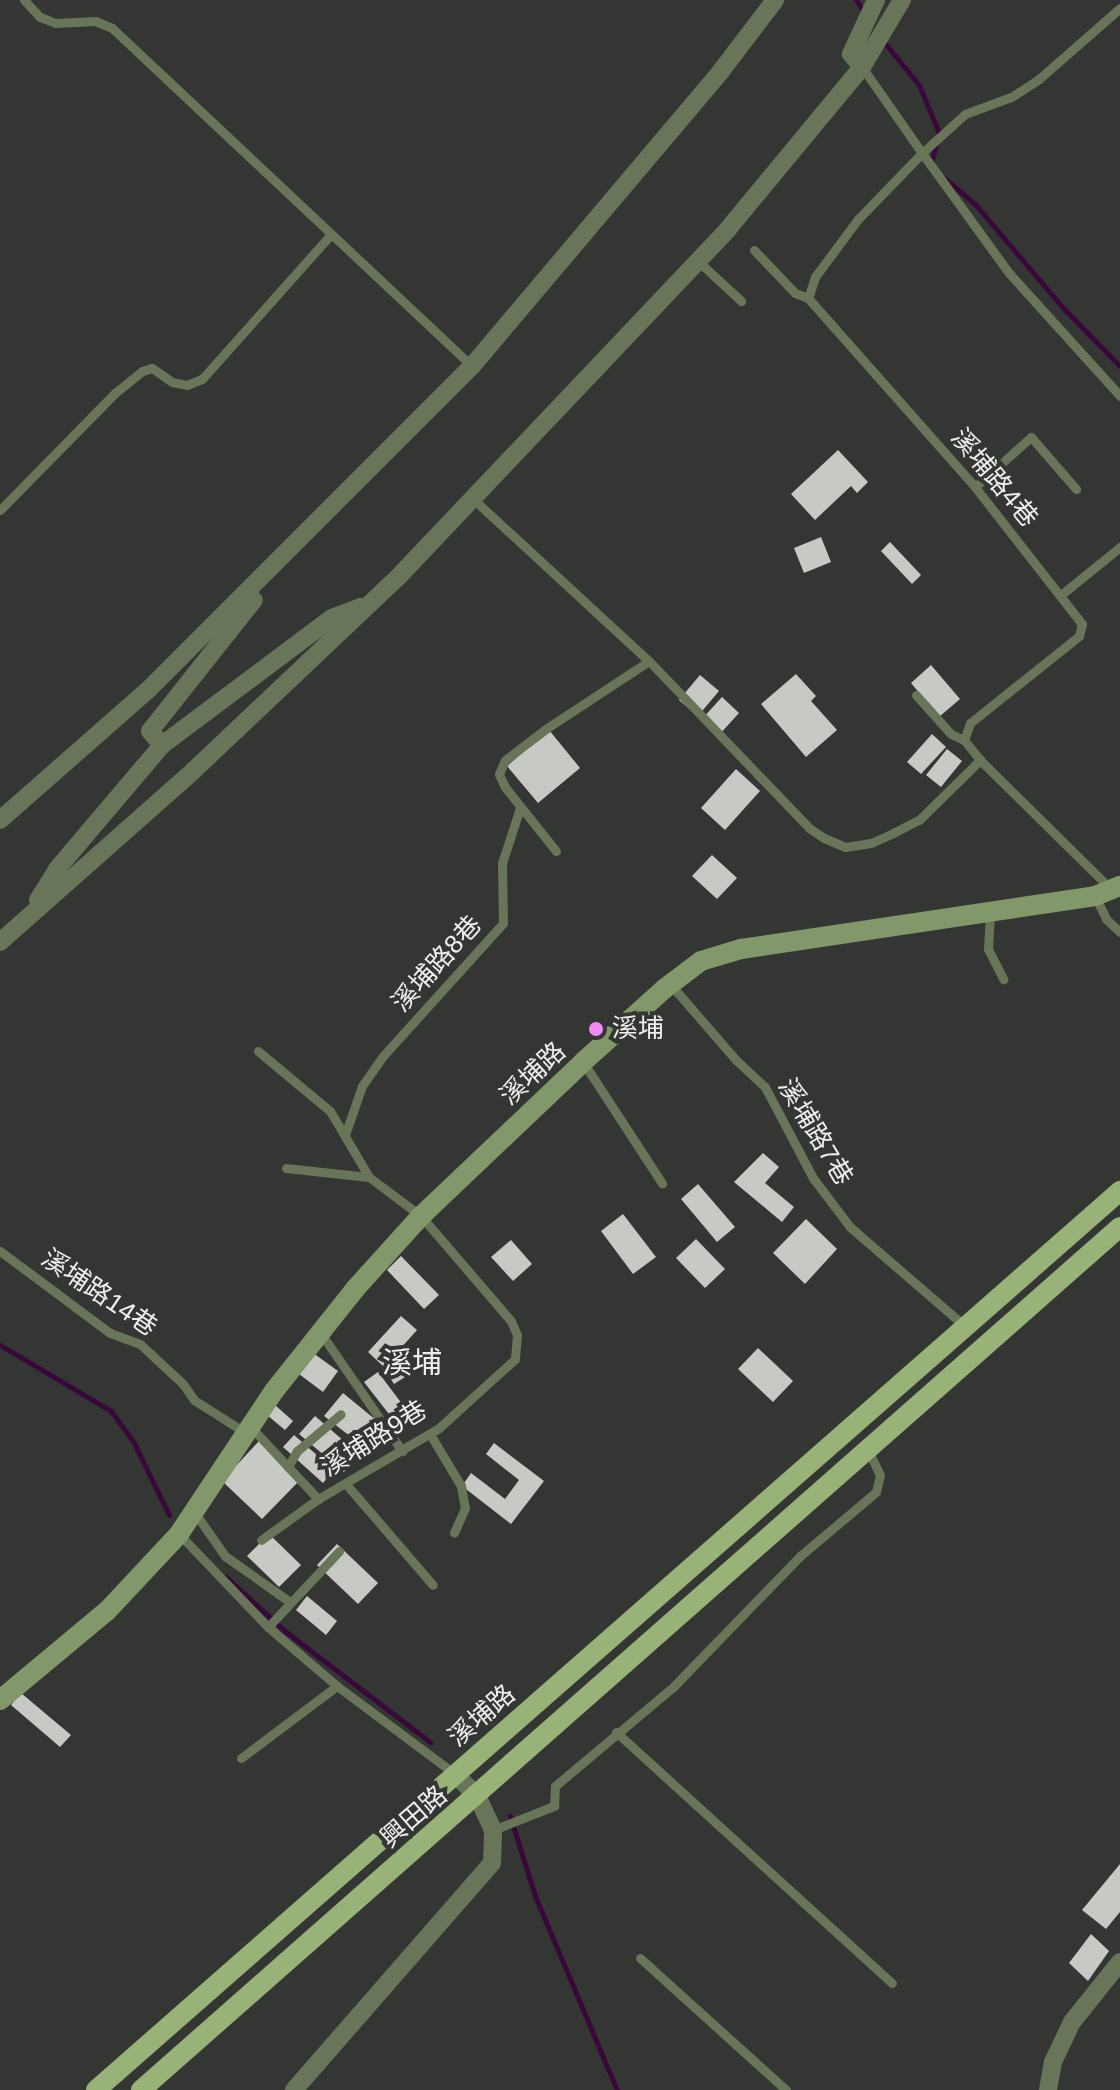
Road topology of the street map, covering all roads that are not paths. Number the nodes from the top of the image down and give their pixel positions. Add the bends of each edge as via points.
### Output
1 (24, 0) edge
2 (775, 0) edge
3 (876, 0) edge
4 (902, 0) edge
5 (1120, 8) edge
6 (862, 67) junction
7 (922, 153) junction
8 (331, 234) junction
9 (754, 250) dead end
10 (698, 261) junction
11 (808, 298) junction
12 (741, 301) dead end
13 (472, 366) junction
14 (1120, 396) edge
15 (975, 487) junction
16 (1076, 489) dead end
17 (471, 497) junction
18 (0, 510) edge
19 (1120, 547) edge
20 (283, 558) junction
21 (1062, 594) junction
22 (371, 603) junction
23 (649, 661) junction
24 (916, 695) dead end
25 (964, 740) junction
26 (162, 745) junction
27 (980, 760) junction
28 (520, 808) junction
29 (0, 820) edge
30 (556, 851) dead end
31 (1109, 890) edge
32 (990, 912) junction
33 (28, 917) junction
34 (1120, 932) edge
35 (0, 942) edge
36 (1003, 979) dead end
37 (670, 984) junction
38 (258, 1051) dead end
39 (583, 1062) junction
40 (345, 1135) junction
41 (286, 1168) dead end
42 (369, 1177) junction
43 (662, 1183) dead end
44 (1120, 1191) edge
45 (421, 1216) junction
46 (1120, 1227) edge
47 (0, 1251) edge
48 (966, 1327) junction
49 (320, 1332) junction
50 (341, 1414) dead end
51 (248, 1429) junction
52 (430, 1434) junction
53 (868, 1450) junction
54 (402, 1451) junction
55 (288, 1467) junction
56 (346, 1484) junction
57 (318, 1499) junction
58 (194, 1512) junction
59 (454, 1533) dead end
60 (179, 1534) junction
61 (261, 1540) dead end
62 (339, 1551) dead end
63 (433, 1585) dead end
64 (288, 1604) junction
65 (270, 1624) junction
66 (337, 1686) junction
67 (0, 1700) edge
68 (616, 1732) junction
69 (241, 1758) dead end
70 (455, 1774) junction
71 (477, 1796) junction
72 (493, 1830) junction
73 (640, 1958) dead end
74 (1120, 1962) edge
75 (892, 1983) dead end
76 (96, 2090) edge
77 (141, 2090) edge
78 (294, 2090) edge
79 (786, 2090) edge
80 (1048, 2090) edge

1 - 8 lane via 40,17 56,23 95,21 112,28
2 - 13 street
3 - 6 street via 851,54
4 - 6 street
5 - 7 lane via 1039,79 1011,97 965,114
6 - 7 lane
6 - 10 street
7 - 11 lane via 858,219 815,277
7 - 14 lane via 1009,273
8 - 13 lane
8 - 18 lane via 202,379 187,385 152,368 142,371
9 - 11 lane, 溪埔路4巷 via 795,293
10 - 12 lane
10 - 17 street
11 - 15 lane, 溪埔路4巷
13 - 20 street
15 - 16 lane via 1031,437
15 - 21 lane, 溪埔路4巷
17 - 22 street
17 - 23 lane
19 - 21 lane
20 - 26 street via 150,731
20 - 29 street via 149,689
21 - 25 lane, 溪埔路4巷 via 1082,624 1079,636 970,723
22 - 26 street via 332,618
22 - 33 street
23 - 27 lane via 809,828 845,847 871,843 919,820
23 - 28 lane via 505,760 499,774
24 - 25 lane via 938,722
25 - 27 lane
26 - 33 street via 57,869
27 - 31 lane
28 - 30 lane
28 - 40 lane, 溪埔路8巷 via 502,863 503,923 383,1056 362,1086
31 - 32 street, 溪埔路
31 - 34 lane via 1106,919
32 - 36 lane via 988,949
32 - 37 street, 溪埔路 via 741,949 701,961
33 - 35 street
37 - 39 street, 溪埔路
37 - 48 lane, 溪埔路7巷 via 765,1087 813,1178 850,1227
38 - 40 lane via 330,1111
39 - 43 lane
39 - 45 street, 溪埔路
40 - 42 lane
41 - 42 lane
42 - 45 lane, 溪埔路9巷
44 - 48 main road, 溪埔路
45 - 49 street, 溪埔路
45 - 52 lane, 溪埔路9巷 via 511,1321 517,1335 515,1359
46 - 53 main road
47 - 51 lane, 溪埔路14巷 via 110,1333 140,1344 194,1400
48 - 70 main road, 溪埔路
49 - 51 street, 溪埔路
49 - 54 lane
50 - 55 lane via 297,1451
51 - 55 lane, 溪埔路14巷
51 - 58 street, 溪埔路
52 - 54 lane, 溪埔路9巷
52 - 59 lane via 461,1486 465,1508
53 - 68 lane via 880,1475 876,1492 800,1556 674,1686
53 - 71 main road
54 - 56 lane, 溪埔路9巷
55 - 57 lane, 溪埔路14巷
56 - 57 lane, 溪埔路9巷
56 - 63 lane
57 - 61 lane, 溪埔路9巷
58 - 60 street, 溪埔路
58 - 64 lane via 225,1556
60 - 65 lane
60 - 67 street via 107,1611
62 - 64 lane
64 - 65 lane
65 - 66 lane
66 - 69 lane
66 - 70 lane
68 - 72 lane via 555,1786 554,1806
68 - 75 lane
70 - 71 street
70 - 76 main road, 興田路
71 - 72 street, 興田路
71 - 77 main road, 興田路
72 - 78 street via 492,1863 485,1873
73 - 79 lane
74 - 80 street via 1072,2022 1053,2062

